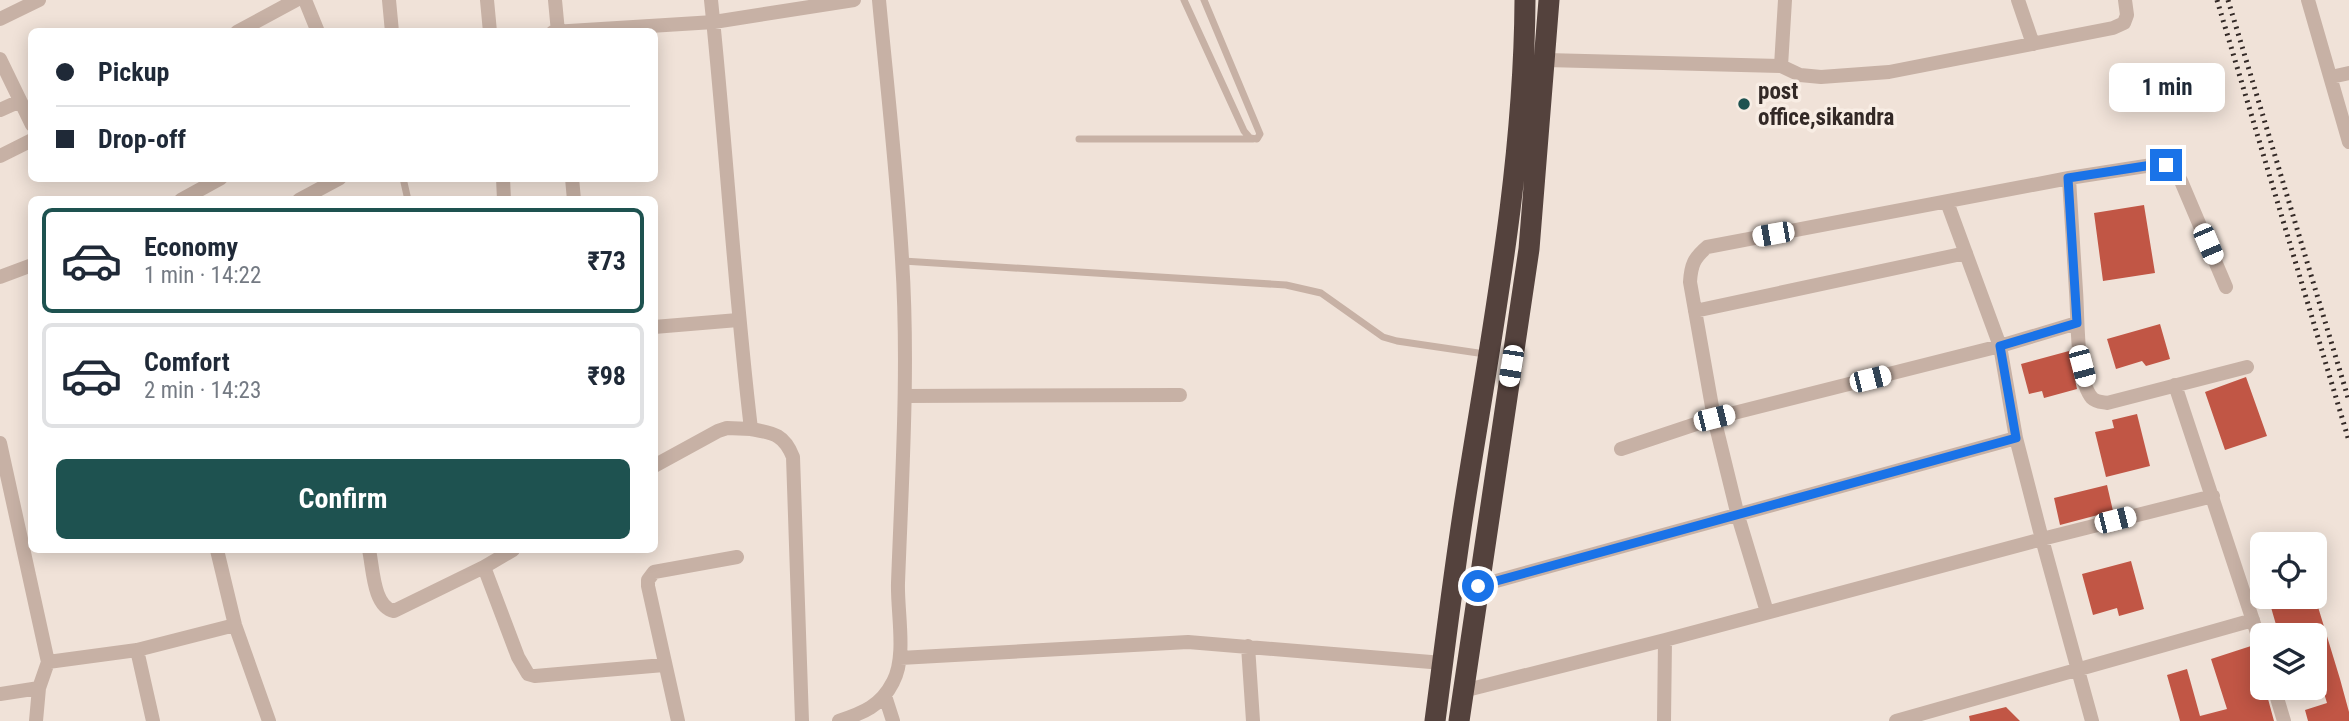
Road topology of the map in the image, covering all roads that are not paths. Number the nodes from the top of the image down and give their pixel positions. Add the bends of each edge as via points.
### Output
1 (38, 0) edge
2 (296, 0) edge
3 (305, 0) edge
4 (389, 0) edge
5 (487, 0) edge
6 (555, 0) edge
7 (711, 0) edge
8 (854, 0) edge
9 (879, 0) edge
10 (1184, 0) edge
11 (1204, 0) edge
12 (1525, 0) edge
13 (1549, 0) edge
14 (1785, 0) edge
15 (2018, 0) edge
16 (2125, 0) edge
17 (2308, 0) edge
18 (0, 19) edge
19 (714, 22) junction
20 (244, 28) edge
21 (316, 28) edge
22 (392, 28) edge
23 (490, 28) edge
24 (556, 28) edge
25 (609, 28) edge
26 (2033, 44) junction
27 (0, 59) edge
28 (1545, 60) junction
29 (1781, 66) junction
30 (2349, 73) edge
31 (2331, 77) junction
32 (20, 100) junction
33 (0, 110) edge
34 (28, 117) edge
35 (1079, 139) dead end
36 (1254, 139) junction
37 (28, 142) edge
38 (2349, 142) edge
39 (0, 156) edge
40 (2068, 178) junction
41 (215, 182) edge
42 (333, 182) edge
43 (188, 196) edge
44 (306, 196) edge
45 (1947, 202) junction
46 (1966, 253) junction
47 (902, 261) junction
48 (28, 267) edge
49 (0, 278) edge
50 (2226, 287) dead end
51 (1695, 312) junction
52 (738, 320) junction
53 (2077, 323) junction
54 (658, 327) edge
55 (2000, 346) junction
56 (1489, 354) junction
57 (2247, 368) dead end
58 (2175, 385) junction
59 (905, 396) junction
60 (1180, 396) dead end
61 (1714, 418) junction
62 (751, 429) junction
63 (2016, 438) junction
64 (0, 443) edge
65 (1621, 449) dead end
66 (658, 464) edge
67 (2213, 496) junction
68 (1738, 516) junction
69 (2042, 538) junction
70 (218, 553) edge
71 (370, 553) edge
72 (508, 553) edge
73 (737, 557) dead end
74 (484, 567) junction
75 (1478, 586) junction
76 (1767, 612) junction
77 (2253, 620) junction
78 (2254, 623) edge
79 (235, 625) junction
80 (1665, 640) junction
81 (1248, 646) junction
82 (137, 650) junction
83 (900, 658) junction
84 (48, 662) junction
85 (1443, 663) junction
86 (664, 664) junction
87 (2077, 669) junction
88 (39, 688) junction
89 (1463, 691) junction
90 (0, 694) edge
91 (885, 696) junction
92 (2278, 700) edge
93 (1929, 716) edge
94 (1906, 719) edge
95 (36, 721) edge
96 (153, 721) edge
97 (269, 721) edge
98 (678, 721) edge
99 (803, 721) edge
100 (839, 721) edge
101 (893, 721) edge
102 (1253, 721) edge
103 (1436, 721) edge
104 (1459, 721) edge
105 (1664, 721) edge
106 (2092, 721) edge
107 (2284, 721) edge

1 - 18 street
2 - 20 street
3 - 21 street
4 - 22 street
5 - 23 street
6 - 24 street
7 - 19 street
8 - 19 street
9 - 47 street
10 - 36 lane via 1244,131
11 - 36 lane via 1260,134
12 - 56 highway via 1511,214
13 - 28 highway
14 - 29 street
15 - 26 street
16 - 26 street via 2124,23
17 - 31 street
19 - 25 street
19 - 52 street
26 - 29 street via 1876,73 1821,77 1800,75
27 - 32 street
28 - 29 street
28 - 75 highway via 1529,249
30 - 31 street
31 - 38 street
32 - 33 street
32 - 34 street
35 - 36 lane
37 - 39 street
40 - 45 street
40 - 50 street via 2152,165 2175,170
40 - 53 street
41 - 43 street
42 - 44 street
45 - 46 street
45 - 51 street via 1707,247 1691,267
46 - 51 street
46 - 55 street
47 - 56 lane via 1286,285 1321,293 1382,337
47 - 59 street
48 - 49 street
51 - 61 street
52 - 54 street
52 - 62 street
53 - 55 street
53 - 58 street via 2077,341 2092,398 2107,403
55 - 61 street
55 - 63 street
56 - 85 highway
57 - 58 street
58 - 67 street
59 - 60 street
59 - 83 street
61 - 65 street
61 - 68 street
62 - 66 street via 718,431
62 - 99 street via 781,438 793,457
63 - 68 street
63 - 69 street
64 - 84 street
67 - 69 street
67 - 77 street
68 - 75 street
68 - 76 street
69 - 76 street
69 - 87 street
70 - 79 street
71 - 74 street via 379,596 384,606 394,611
72 - 74 street
73 - 86 street via 651,575 648,586
74 - 86 street via 528,674
75 - 89 highway
76 - 80 street
77 - 78 street
77 - 87 street
79 - 82 street
79 - 97 street
80 - 89 street
80 - 105 street
81 - 83 street via 1188,642
81 - 85 street
81 - 102 street
82 - 84 street
82 - 96 street
83 - 91 street
84 - 88 street
85 - 103 highway
86 - 98 street
87 - 93 street
87 - 106 street
88 - 90 street
88 - 95 street
89 - 104 highway
91 - 100 street via 869,711
91 - 101 street
92 - 107 street
93 - 94 street

